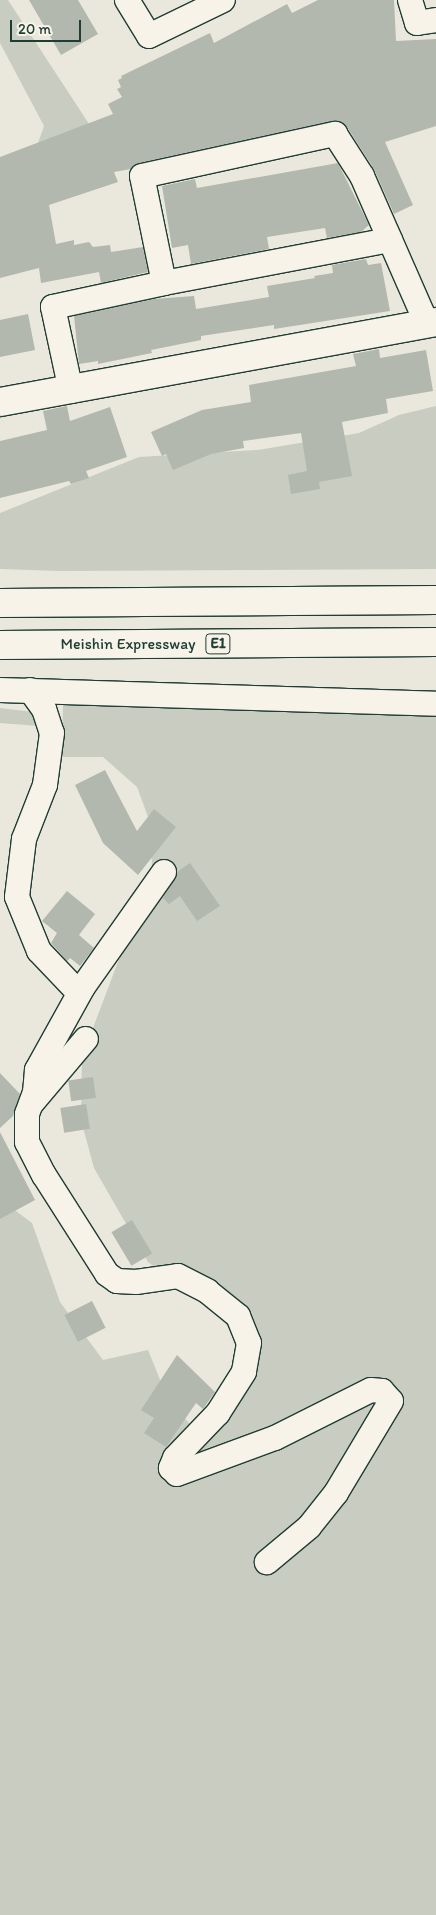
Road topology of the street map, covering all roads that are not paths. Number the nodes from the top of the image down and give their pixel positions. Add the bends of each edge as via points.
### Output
1 (128, 0) edge
2 (223, 0) edge
3 (410, 0) edge
4 (436, 20) edge
5 (390, 240) junction
6 (164, 283) junction
7 (431, 323) edge
8 (72, 391) junction
9 (0, 402) edge
10 (436, 600) edge
11 (0, 603) edge
12 (436, 642) edge
13 (0, 645) edge
14 (0, 690) edge
15 (30, 690) junction
16 (436, 704) edge
17 (164, 872) dead end
18 (79, 993) junction
19 (86, 1038) dead end
20 (30, 1106) junction
21 (267, 1562) dead end

1 - 2 street via 149,36
3 - 4 street via 417,23
5 - 6 street
5 - 6 street via 362,176 335,134 142,176
5 - 7 street
6 - 8 street via 53,307
7 - 8 main road
8 - 9 main road
10 - 11 main road
12 - 13 main road, Meishin Expressway / E1
14 - 15 street
15 - 16 street
15 - 18 street via 44,709 52,733 45,785 24,838 17,897 39,951
17 - 18 street
18 - 20 street via 37,1070
19 - 20 street
20 - 21 street via 27,1114 28,1142 44,1175 107,1274 118,1281 136,1282 178,1276 207,1290 238,1316 249,1343 244,1372 218,1412 175,1458 171,1468 177,1474 274,1438 371,1390 382,1391 392,1401 320,1513 309,1527

